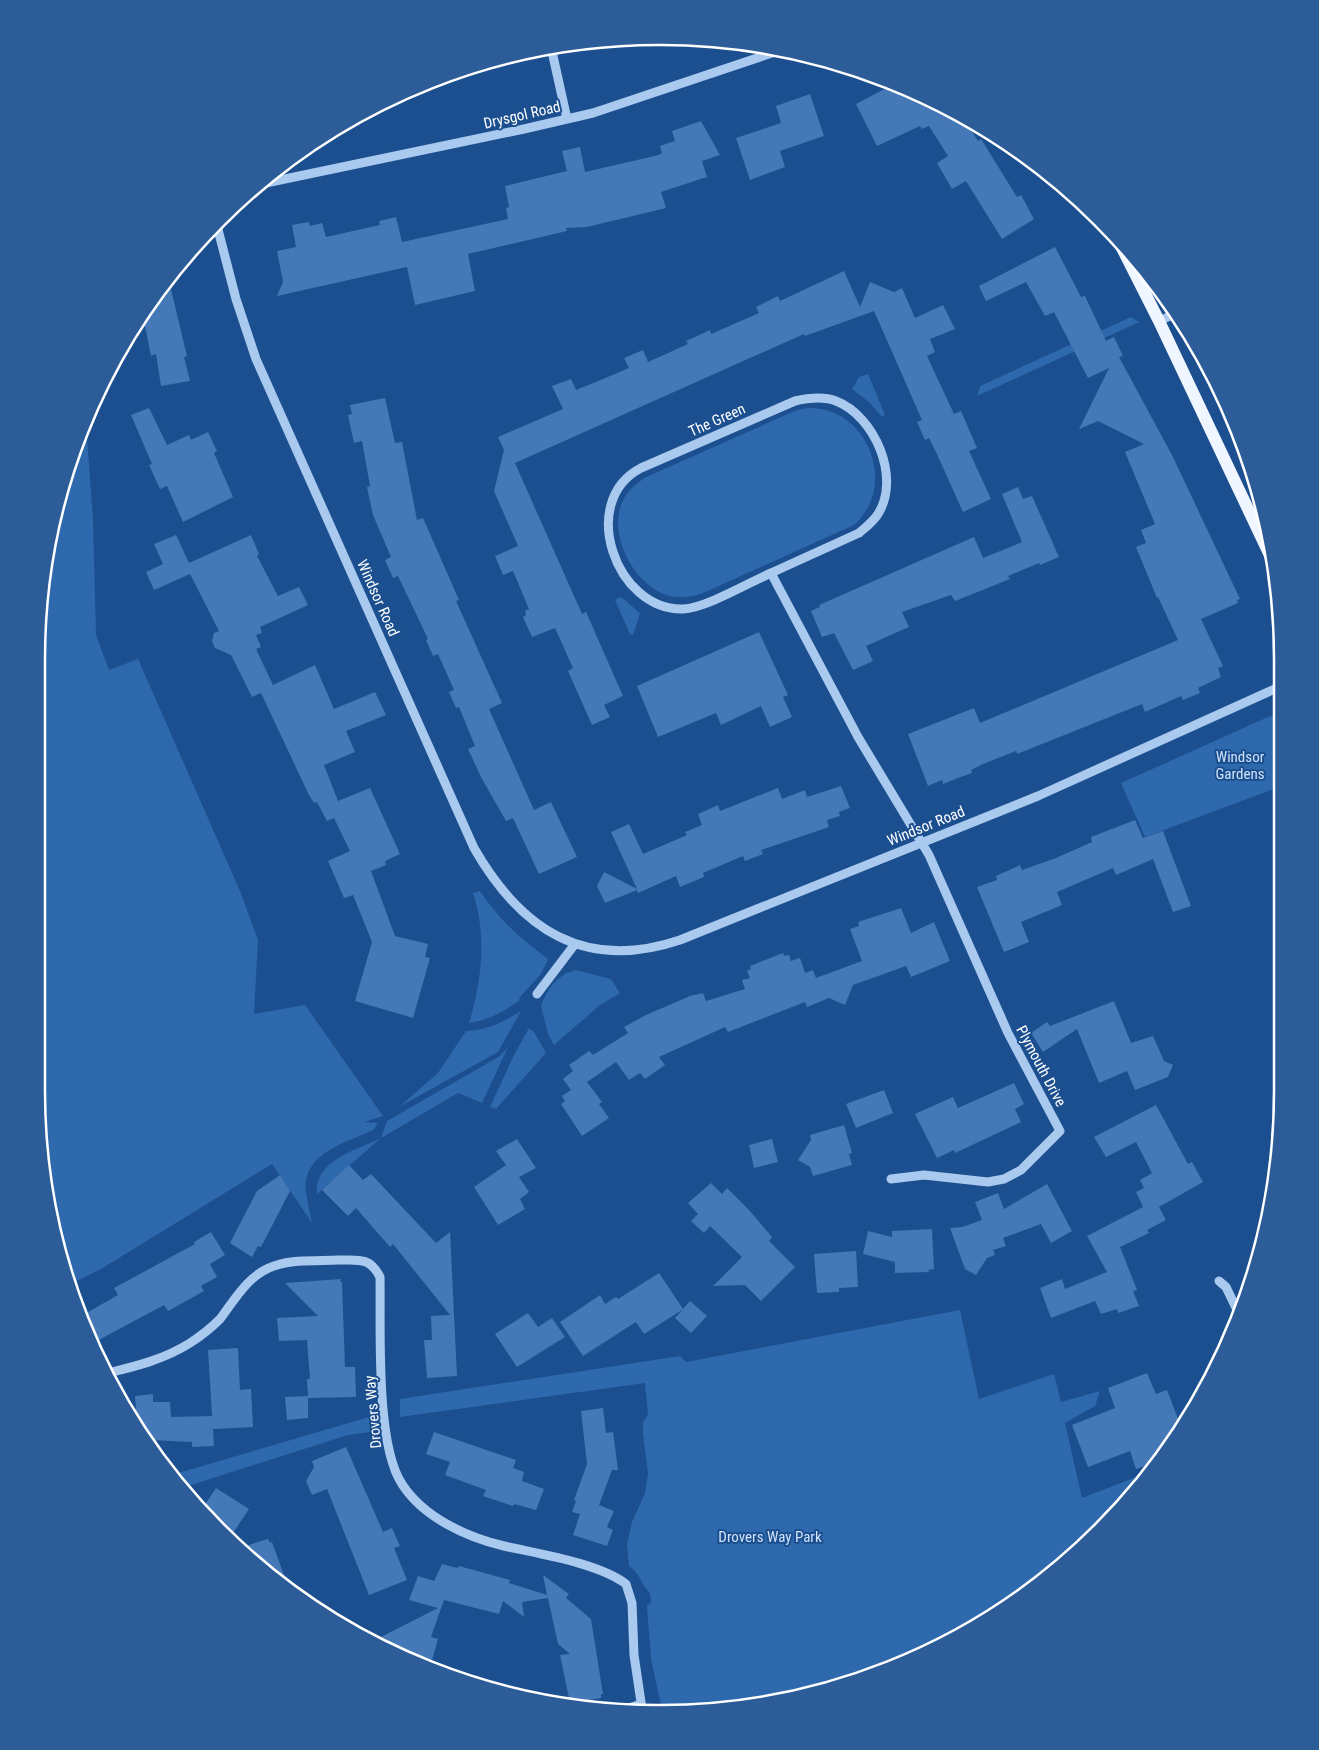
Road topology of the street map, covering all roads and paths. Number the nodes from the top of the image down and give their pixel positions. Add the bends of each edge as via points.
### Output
1 (553, 55) edge
2 (767, 55) edge
3 (567, 119) junction
4 (273, 181) edge
5 (219, 232) edge
6 (1131, 265) edge
7 (1169, 316) edge
8 (1160, 321) junction
9 (1262, 540) edge
10 (771, 573) junction
11 (1274, 689) edge
12 (922, 842) junction
13 (574, 944) junction
14 (538, 994) dead end
15 (891, 1179) dead end
16 (1218, 1280) dead end
17 (1234, 1306) edge
18 (113, 1372) edge
19 (642, 1705) edge

1 - 3 street
2 - 3 street, Drysgol Road via 613,107
3 - 4 street, Drysgol Road
5 - 13 street, Windsor Road via 256,358 474,848 497,886 514,905 550,933
6 - 8 main road
7 - 8 street
8 - 9 main road
10 - 10 street, The Green via 693,607 668,608 655,603 633,587 608,537 608,516 614,493 637,470 795,401 809,398 834,400 857,414 876,443 886,471 884,499 879,514 859,533
10 - 12 street via 849,721
11 - 12 street, Windsor Road via 1038,796
12 - 13 street, Windsor Road via 680,940 650,949 622,952
12 - 15 street, Plymouth Drive via 1008,1033 1060,1131 1021,1170 1004,1179 988,1182 924,1175
13 - 14 street
16 - 17 street via 1226,1288
18 - 19 street, Drovers Way via 159,1359 188,1344 219,1319 246,1285 274,1266 291,1262 368,1262 375,1267 380,1278 385,1421 393,1466 401,1483 423,1508 452,1526 500,1545 578,1564 626,1584 632,1603 634,1655

